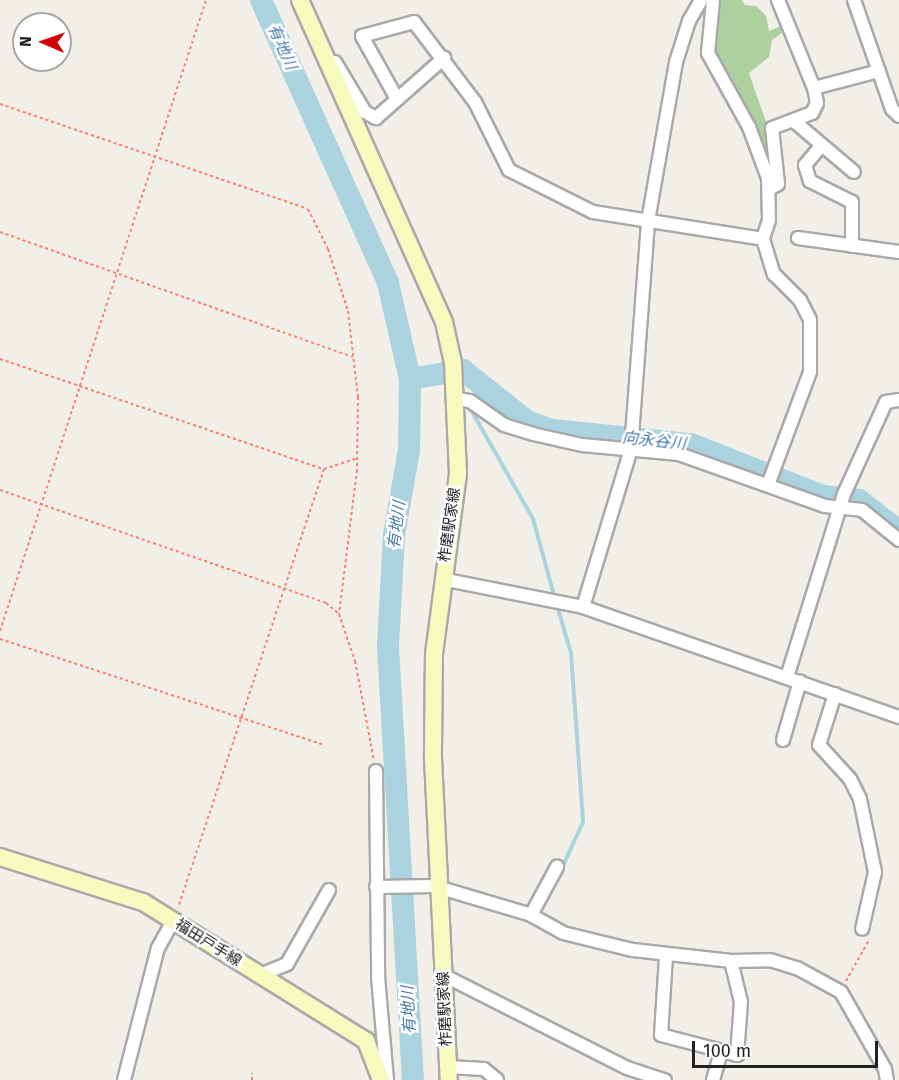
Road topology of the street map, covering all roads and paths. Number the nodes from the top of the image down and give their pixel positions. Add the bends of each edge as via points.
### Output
1 (206, 0) edge
2 (300, 0) edge
3 (701, 0) edge
4 (713, 0) edge
5 (778, 0) edge
6 (854, 0) edge
7 (320, 46) junction
8 (444, 58) junction
9 (879, 71) junction
10 (814, 88) junction
11 (397, 99) junction
12 (0, 104) edge
13 (899, 116) edge
14 (795, 122) junction
15 (821, 146) junction
16 (155, 158) junction
17 (854, 172) dead end
18 (769, 189) junction
19 (648, 221) junction
20 (0, 232) edge
21 (798, 238) dead end
22 (763, 239) junction
23 (852, 246) junction
24 (899, 252) edge
25 (117, 273) junction
26 (353, 357) junction
27 (0, 360) edge
28 (78, 386) junction
29 (456, 399) junction
30 (899, 400) edge
31 (631, 449) junction
32 (357, 458) junction
33 (324, 469) junction
34 (768, 485) junction
35 (0, 490) edge
36 (41, 504) junction
37 (840, 508) junction
38 (899, 540) edge
39 (442, 579) junction
40 (284, 587) junction
41 (582, 606) junction
42 (339, 614) junction
43 (0, 631) edge
44 (0, 639) edge
45 (787, 677) junction
46 (800, 681) junction
47 (835, 694) junction
48 (241, 717) junction
49 (899, 717) edge
50 (783, 740) dead end
51 (325, 745) dead end
52 (376, 771) joint
53 (0, 857) edge
54 (557, 867) dead end
55 (376, 887) junction
56 (437, 888) junction
57 (329, 890) dead end
58 (531, 915) junction
59 (173, 921) junction
60 (862, 929) joint
61 (666, 956) junction
62 (731, 961) junction
63 (287, 964) junction
64 (260, 975) junction
65 (443, 975) junction
66 (275, 984) junction
67 (841, 992) junction
68 (722, 1052) junction
69 (252, 1073) dead end
70 (448, 1073) edge
71 (124, 1080) edge
72 (252, 1080) edge
73 (381, 1080) edge
74 (387, 1080) edge
75 (496, 1080) edge
76 (665, 1080) edge
77 (713, 1080) edge
78 (887, 1080) edge

1 - 16 path
2 - 7 main road, 柞磨駅家線
3 - 19 street via 689,21 676,62
4 - 18 street via 708,53 749,127
5 - 10 street
6 - 9 street
7 - 11 street via 326,48 365,112 376,118
7 - 29 main road, 柞磨駅家線 via 444,322
8 - 11 street
8 - 11 street via 414,22 362,36
8 - 19 street via 475,102 509,170 593,212
9 - 10 street
9 - 13 street via 892,110
10 - 14 street via 817,103 812,113
12 - 16 path
14 - 15 street
14 - 18 street via 772,128 778,184
15 - 17 street
15 - 23 street via 805,165 810,181 852,202
16 - 25 path
16 - 26 path via 308,209 328,249 348,311
18 - 22 street via 769,220
19 - 22 street
19 - 31 street
20 - 25 path
21 - 23 street
22 - 34 street via 774,274 800,300 810,320 810,372
23 - 24 street
25 - 26 path
25 - 28 path
26 - 32 path via 358,397
27 - 28 path
28 - 33 path
28 - 36 path
29 - 31 street via 470,401 504,425 533,434 582,446
29 - 39 main road, 柞磨駅家線 via 458,474
30 - 37 street via 886,402
31 - 34 street via 679,454
31 - 41 street
32 - 33 path
32 - 42 path
33 - 40 path
34 - 37 street
35 - 36 path
36 - 40 path
36 - 43 path
37 - 38 street via 862,510
37 - 45 street
39 - 41 street
39 - 56 main road, 柞磨駅家線 via 434,654
40 - 42 path via 326,603
40 - 48 path
41 - 45 street
42 - 52 path via 355,661
44 - 48 path
45 - 46 street
46 - 47 street
46 - 50 street
47 - 49 street
47 - 60 street via 819,745 850,779 860,800 874,872
48 - 51 path
48 - 59 path
52 - 55 street
53 - 59 main road, 福田戸手線 via 143,902
54 - 58 street
55 - 56 street
55 - 74 street via 378,977
56 - 58 street
56 - 65 main road, 柞磨駅家線
57 - 63 street
58 - 61 street via 564,933
59 - 64 main road, 福田戸手線
59 - 71 street via 158,948
60 - 67 path via 870,941
61 - 62 street
61 - 68 street via 661,1035
62 - 67 street via 784,962
62 - 68 street via 741,1002 737,1055
63 - 64 street
63 - 66 street
64 - 66 main road, 福田戸手線
65 - 70 main road, 柞磨駅家線
65 - 76 street via 627,1068
66 - 73 main road, 福田戸手線 via 366,1041
67 - 78 street via 885,1069
68 - 77 street
69 - 72 path
70 - 75 street via 484,1069

